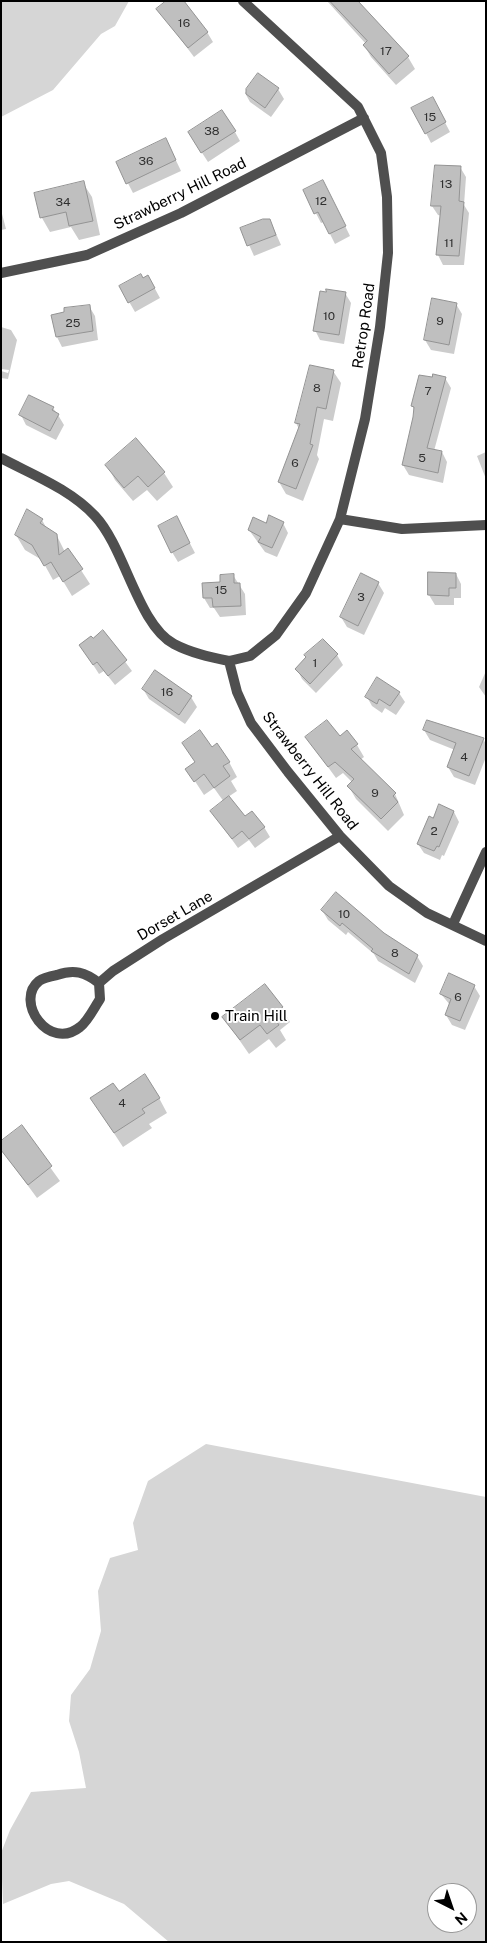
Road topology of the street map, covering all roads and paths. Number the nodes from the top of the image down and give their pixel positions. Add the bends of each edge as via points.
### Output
1 (243, 1) edge
2 (364, 118) junction
3 (1, 273) edge
4 (1, 458) edge
5 (340, 519) junction
6 (486, 525) edge
7 (229, 661) junction
8 (340, 836) junction
9 (486, 852) edge
10 (453, 924) junction
11 (486, 941) edge
12 (99, 983) junction

1 - 2 street, Retrop Road via 358,107
2 - 3 street, Strawberry Hill Road via 181,213 87,255
2 - 5 street, Retrop Road via 381,153 387,197 388,252 365,419
4 - 7 street via 72,495 95,516 111,536 143,606 157,629 172,644 196,654
5 - 6 street via 402,529
5 - 7 street, Retrop Road via 306,593 276,635 250,656
7 - 8 street, Strawberry Hill Road via 237,692 251,723
8 - 10 street, Strawberry Hill Road via 389,886 427,913
8 - 12 street, Dorset Lane via 163,939 112,971
9 - 10 street
10 - 11 street, Strawberry Hill Road
12 - 12 street via 100,999 80,1028 63,1034 50,1032 33,1012 31,991 39,981 69,971 88,974

